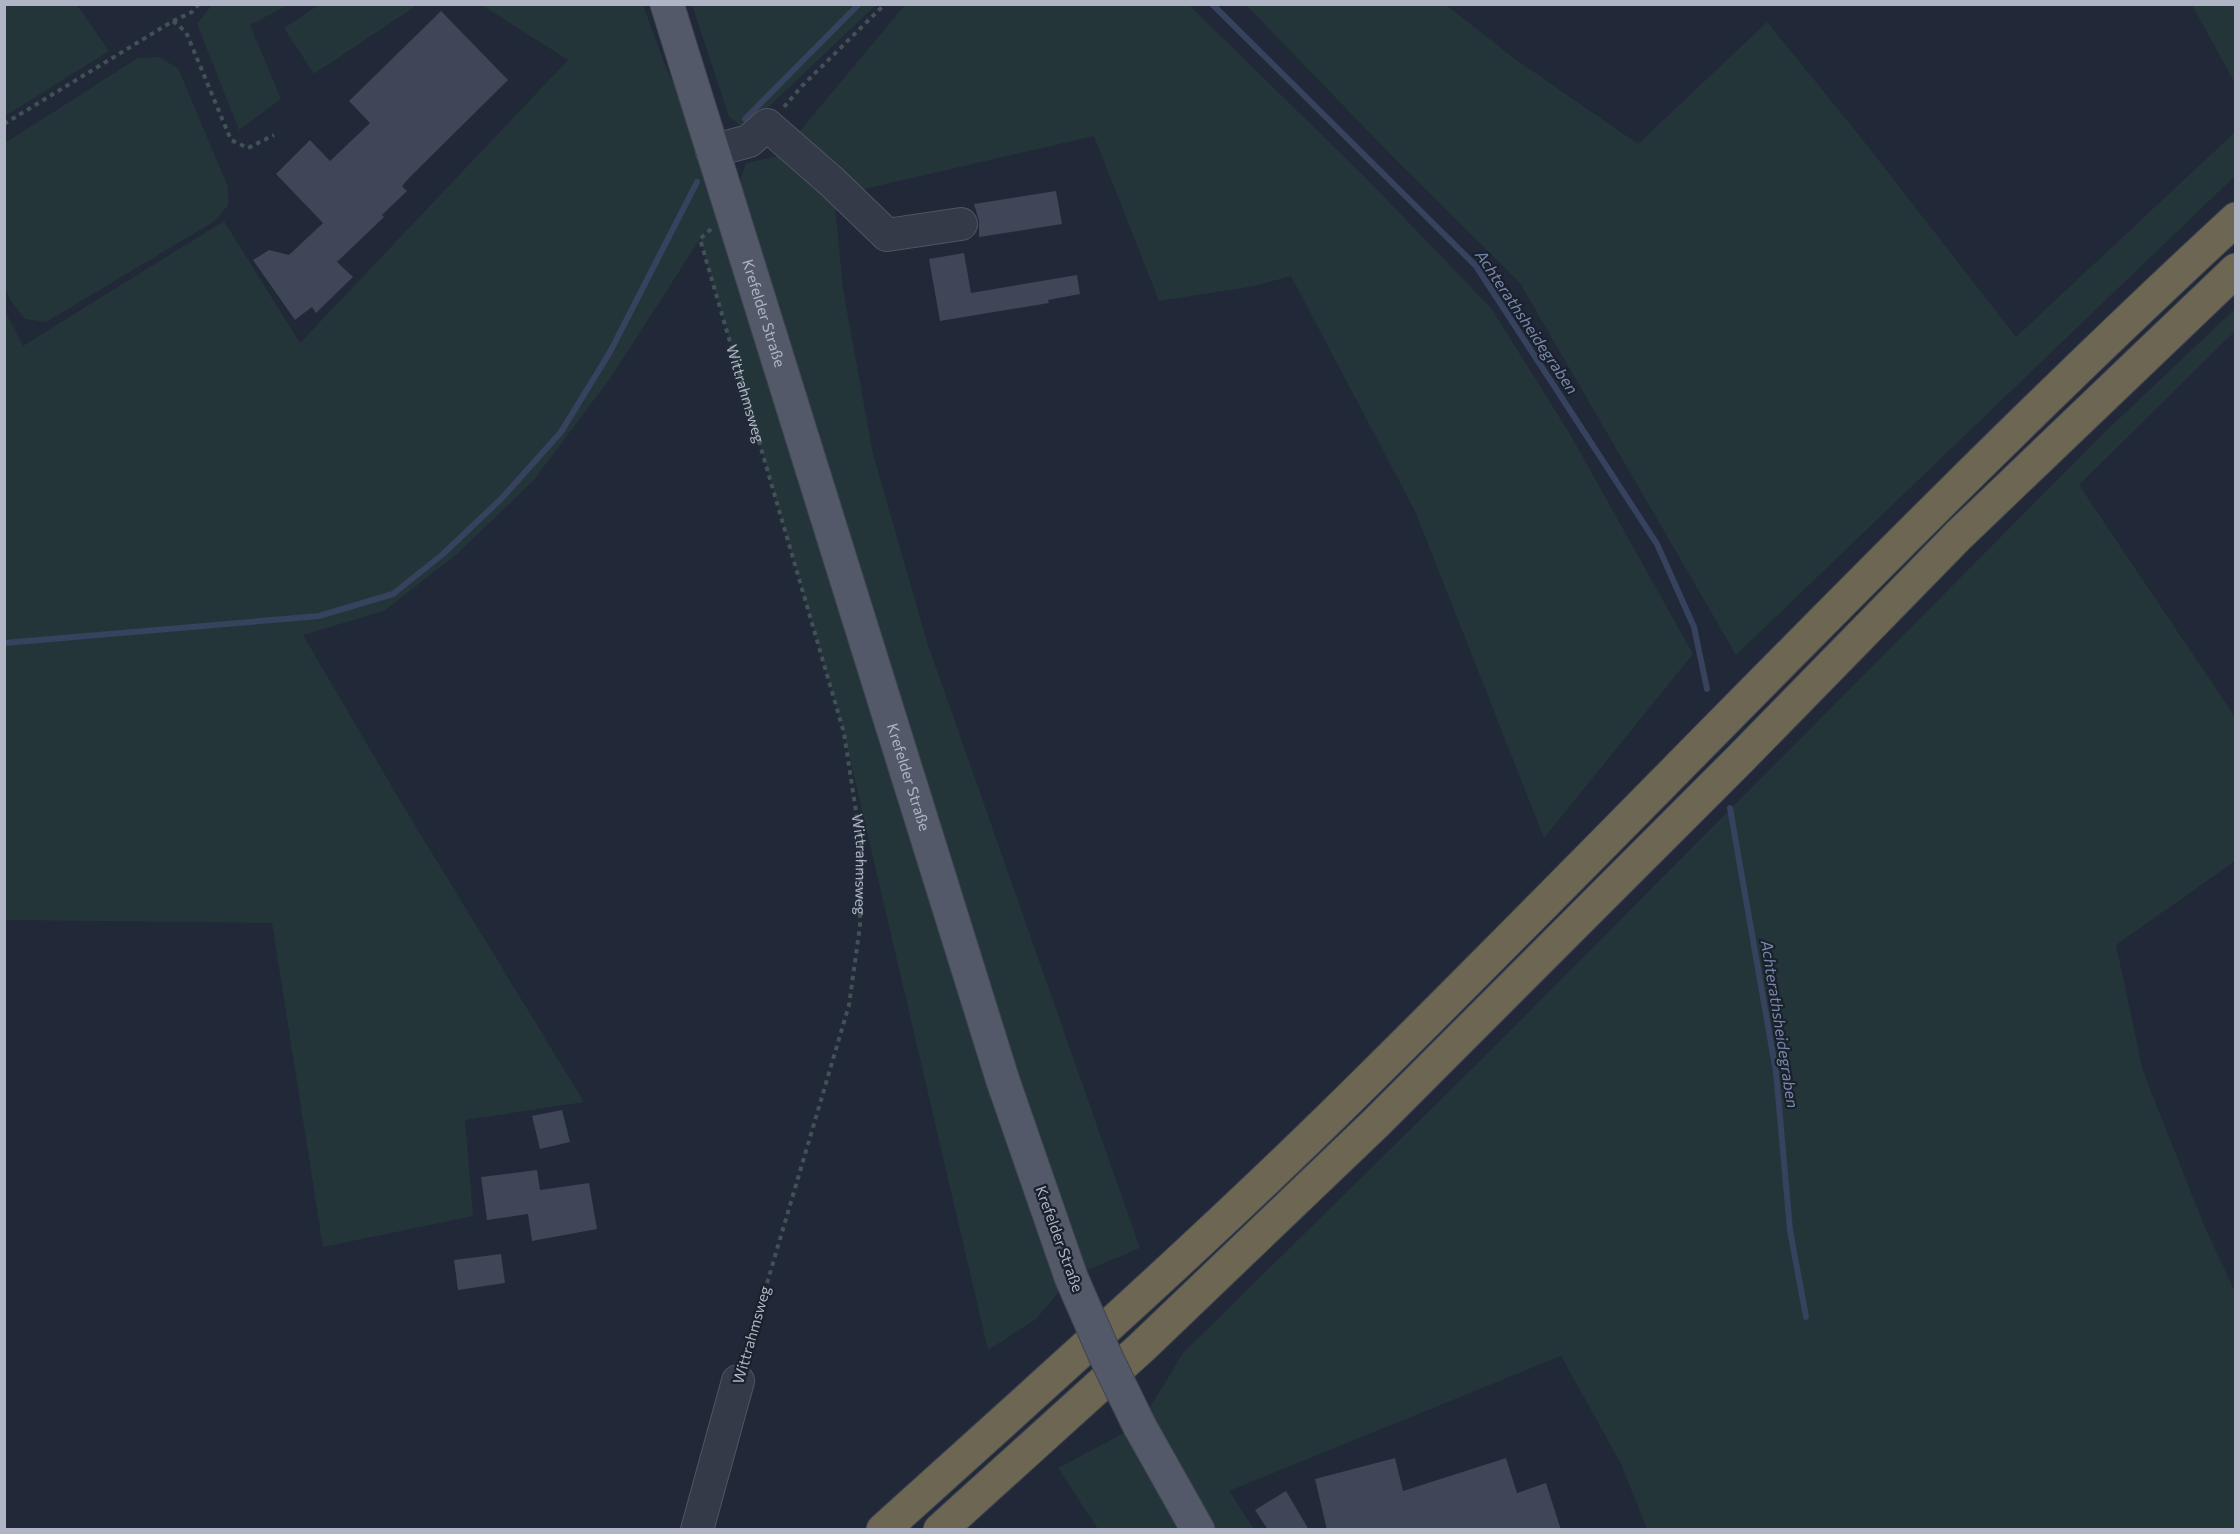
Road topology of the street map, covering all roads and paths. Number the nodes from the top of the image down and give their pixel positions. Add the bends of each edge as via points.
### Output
1 (199, 4) edge
2 (667, 4) edge
3 (885, 4) edge
4 (173, 21) junction
5 (4, 124) edge
6 (767, 125) junction
7 (274, 135) dead end
8 (712, 150) junction
9 (731, 210) junction
10 (2235, 219) edge
11 (961, 224) dead end
12 (2235, 270) edge
13 (738, 1382) joint
14 (697, 1530) edge
15 (883, 1530) edge
16 (939, 1530) edge
17 (1198, 1530) edge

1 - 4 path
2 - 8 main road, Krefelder Straße
3 - 6 path
4 - 5 path
4 - 7 path via 186,32 231,140 248,148
6 - 8 street via 749,141
6 - 11 street via 887,235
8 - 9 main road, Krefelder Straße
9 - 13 path, Wittrahmsweg via 700,239 844,733 861,844 860,926 849,1005
9 - 17 main road, Krefelder Straße, bridge via 1002,1081 1071,1277 1139,1425
10 - 15 highway via 1937,506 1346,1102 1153,1286
12 - 16 highway via 1959,535 1376,1123 1142,1347
13 - 14 street, Wittrahmsweg

